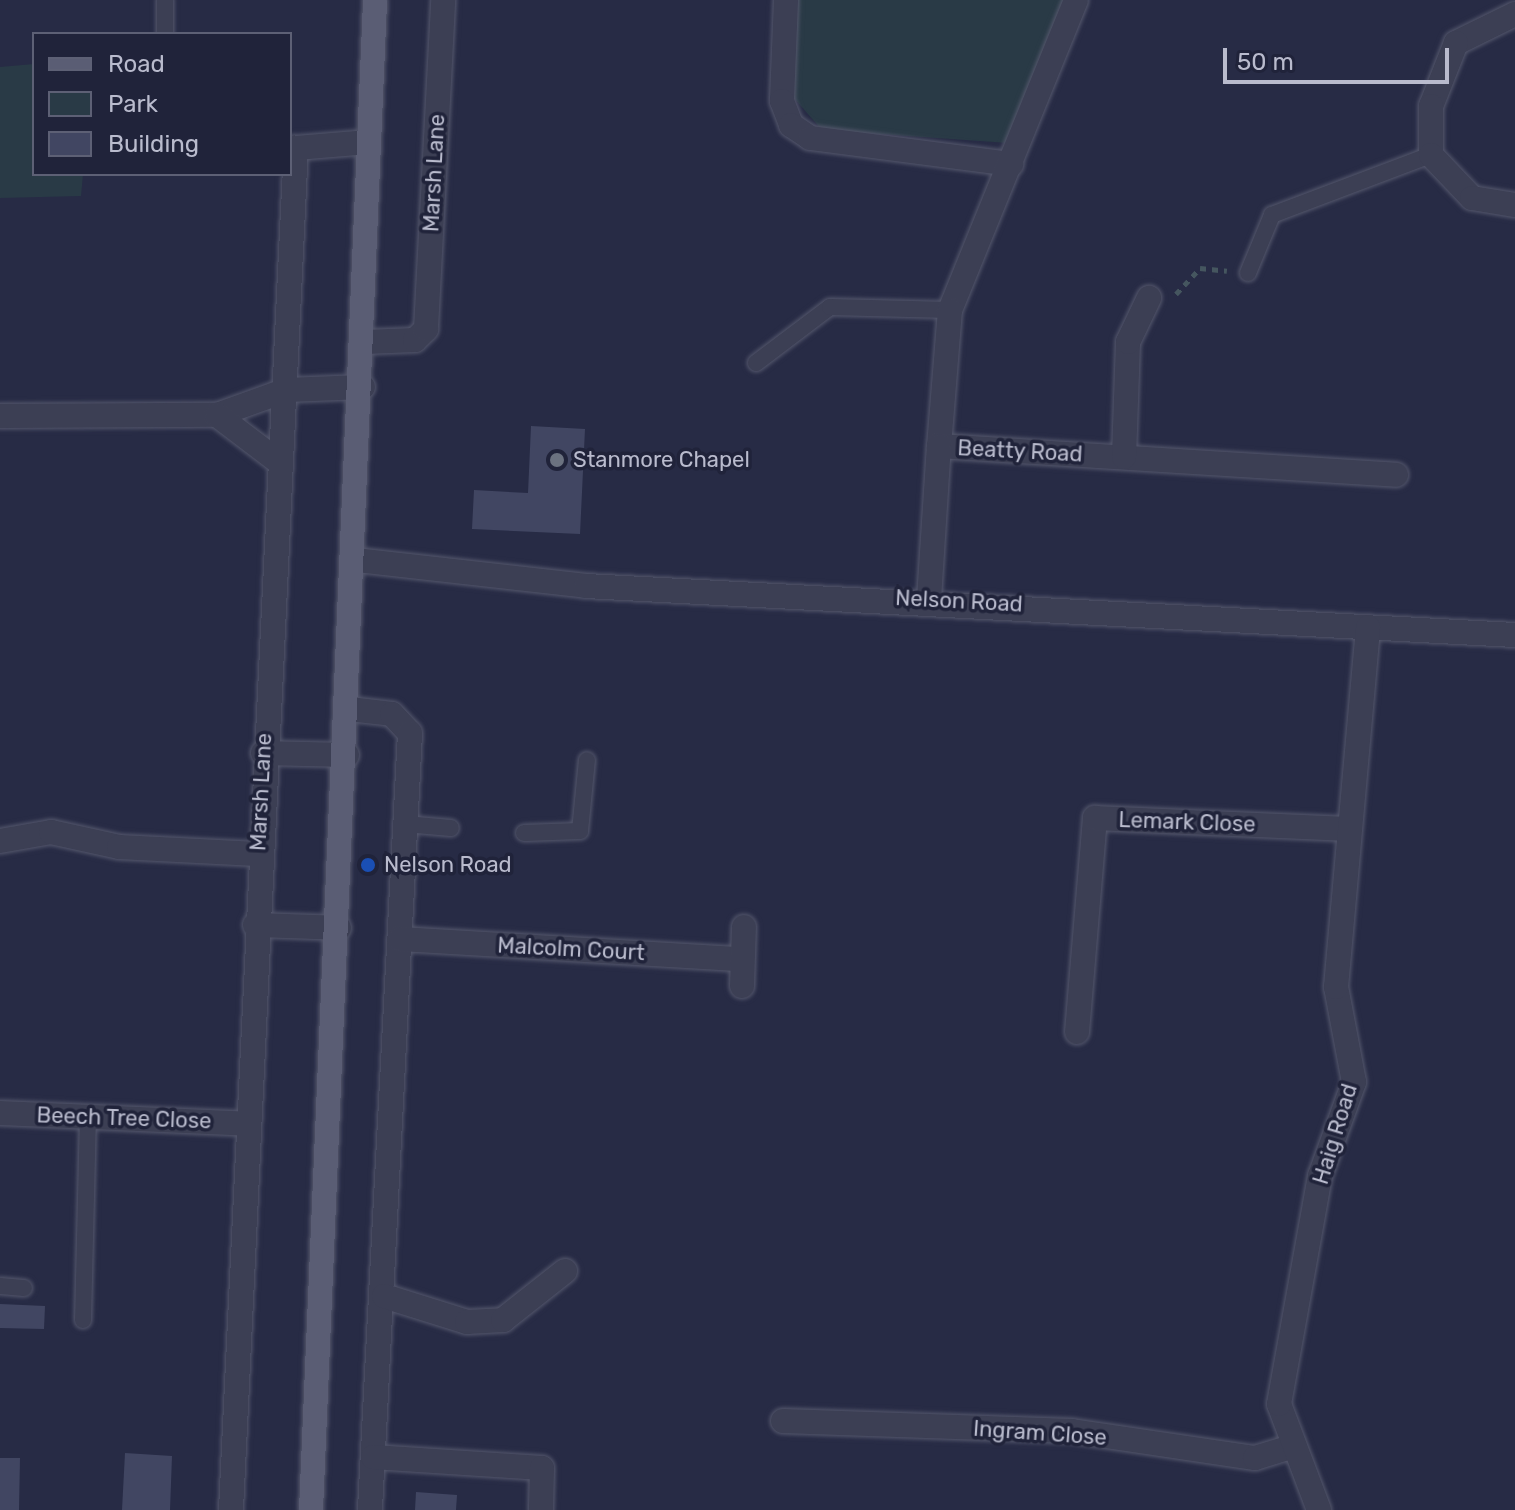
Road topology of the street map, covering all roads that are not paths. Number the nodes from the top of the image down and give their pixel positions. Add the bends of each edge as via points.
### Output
1 (165, 0) edge
2 (375, 0) edge
3 (443, 0) edge
4 (786, 0) edge
5 (1076, 0) edge
6 (1504, 10) edge
7 (165, 32) edge
8 (369, 142) junction
9 (1431, 155) junction
10 (1011, 164) junction
11 (1515, 205) edge
12 (1248, 273) road end
13 (1149, 298) road end
14 (950, 310) junction
15 (365, 342) junction
16 (756, 363) dead end
17 (363, 387) junction
18 (287, 390) junction
19 (217, 415) junction
20 (0, 416) edge
21 (939, 446) junction
22 (1124, 457) junction
23 (279, 462) junction
24 (1396, 475) dead end
25 (356, 560) junction
26 (929, 599) junction
27 (1368, 627) junction
28 (1515, 635) edge
29 (349, 709) junction
30 (263, 753) junction
31 (347, 755) junction
32 (587, 760) dead end
33 (405, 824) junction
34 (451, 828) dead end
35 (1349, 829) junction
36 (524, 833) dead end
37 (0, 841) edge
38 (257, 854) junction
39 (255, 925) junction
40 (744, 927) dead end
41 (339, 928) junction
42 (400, 939) junction
43 (741, 959) junction
44 (742, 986) dead end
45 (1077, 1032) dead end
46 (0, 1113) edge
47 (88, 1117) junction
48 (248, 1124) junction
49 (565, 1271) dead end
50 (0, 1286) edge
51 (24, 1288) dead end
52 (384, 1296) junction
53 (83, 1320) dead end
54 (783, 1421) dead end
55 (1294, 1446) junction
56 (373, 1457) junction
57 (231, 1510) edge
58 (311, 1510) edge
59 (370, 1510) edge
60 (541, 1510) edge
61 (1319, 1510) edge

1 - 7 lane
2 - 8 main road
3 - 15 street, Marsh Lane via 426,329 415,340
4 - 10 street via 782,101 801,131
5 - 10 street, Beatty Road
6 - 9 street via 1456,43 1431,106
8 - 15 main road
8 - 18 street, Marsh Lane via 296,148
9 - 11 street via 1472,198
9 - 12 lane via 1272,215
10 - 14 street, Beatty Road
13 - 22 street via 1128,342
14 - 16 lane via 830,307
14 - 21 street, Beatty Road
15 - 17 main road
17 - 18 street
17 - 25 main road
18 - 19 street
18 - 23 street, Marsh Lane
19 - 20 street
19 - 23 street
21 - 22 street, Beatty Road
21 - 26 street
22 - 24 street, Beatty Road
23 - 30 street, Marsh Lane
25 - 26 street, Nelson Road via 586,586
25 - 29 main road
26 - 27 street, Nelson Road
27 - 28 street, Nelson Road
27 - 35 street, Haig Road
29 - 31 main road
29 - 33 street via 392,714 410,733
30 - 31 street
30 - 38 street, Marsh Lane
31 - 41 main road
32 - 36 lane via 580,831
33 - 34 lane
33 - 42 street
35 - 45 street, Lemark Close via 1095,818
35 - 55 street, Haig Road via 1336,987 1354,1082 1320,1176 1279,1404
37 - 38 street via 51,832 119,847
38 - 39 street, Marsh Lane
39 - 41 street
39 - 48 street, Marsh Lane
40 - 43 street
41 - 58 main road
42 - 43 street, Malcolm Court
42 - 52 street
43 - 44 street
46 - 47 street, Beech Tree Close
47 - 48 street, Beech Tree Close
47 - 53 lane
48 - 57 street, Marsh Lane
49 - 52 street via 503,1320 467,1322
50 - 51 lane
52 - 56 street
54 - 55 street, Ingram Close via 1072,1431 1255,1458
55 - 61 street, Haig Road
56 - 59 street
56 - 60 street via 542,1468

